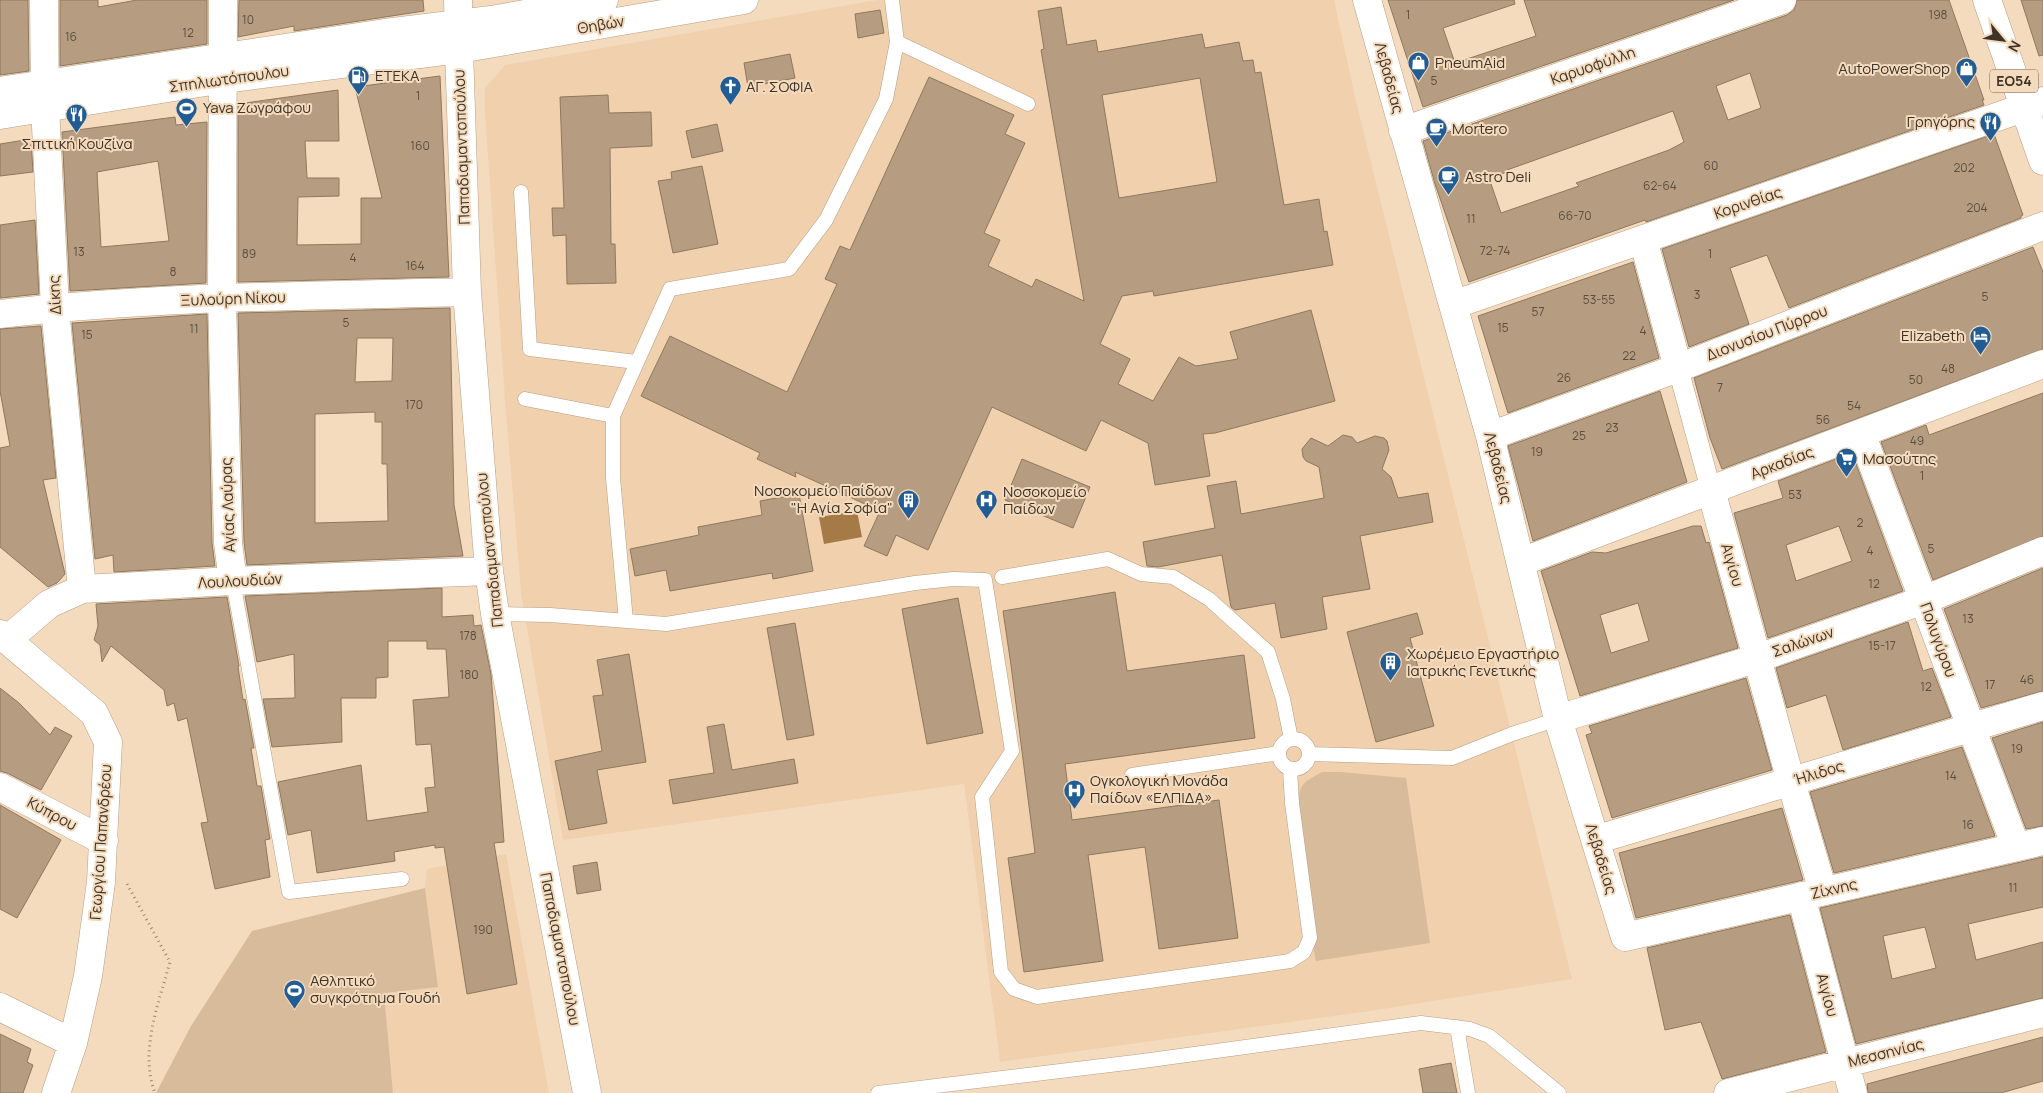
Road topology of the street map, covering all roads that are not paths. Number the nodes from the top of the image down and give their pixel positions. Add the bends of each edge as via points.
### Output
1 (44, 0) edge
2 (223, 0) edge
3 (604, 0) edge
4 (744, 0) edge
5 (892, 0) edge
6 (1367, 0) edge
7 (1782, 0) edge
8 (1987, 0) edge
9 (458, 24) edge
10 (897, 42) junction
11 (224, 68) junction
12 (0, 91) edge
13 (45, 95) junction
14 (1028, 104) dead end
15 (2033, 104) edge
16 (0, 114) edge
17 (1403, 131) junction
18 (2043, 161) edge
19 (521, 192) dead end
20 (2043, 226) edge
21 (1643, 239) junction
22 (468, 292) junction
23 (222, 298) junction
24 (1453, 305) junction
25 (55, 308) junction
26 (0, 314) edge
27 (636, 362) junction
28 (2043, 364) edge
29 (1678, 368) junction
30 (525, 399) dead end
31 (613, 416) junction
32 (1862, 433) junction
33 (1490, 436) junction
34 (1711, 490) junction
35 (2043, 552) edge
36 (1521, 562) junction
37 (489, 571) junction
38 (994, 579) junction
39 (233, 581) junction
40 (82, 589) junction
41 (1924, 600) junction
42 (495, 614) junction
43 (626, 621) junction
44 (3, 637) edge
45 (1758, 658) junction
46 (2043, 706) edge
47 (1558, 719) junction
48 (1970, 728) junction
49 (1291, 739) junction
50 (1279, 754) junction
51 (1309, 754) junction
52 (1290, 769) junction
53 (1132, 774) dead end
54 (1791, 782) junction
55 (0, 787) edge
56 (1595, 840) junction
57 (104, 841) junction
58 (2043, 841) edge
59 (2016, 847) junction
60 (402, 879) dead end
61 (1812, 894) junction
62 (1625, 937) joint
63 (0, 1007) edge
64 (2043, 1013) edge
65 (1457, 1026) junction
66 (73, 1043) junction
67 (1845, 1063) junction
68 (56, 1093) edge
69 (587, 1093) edge
70 (878, 1093) edge
71 (1468, 1093) edge
72 (1559, 1093) edge
73 (1728, 1093) edge
74 (1852, 1093) edge

1 - 13 street, Δίκης
2 - 11 street, Αγίας Λαύρας
3 - 9 street, Θηβών
4 - 9 street, Θηβών
5 - 10 lane
6 - 17 street, Λεβαδείας
7 - 17 street, Καρυοφύλλη
8 - 15 street, ΕΟ54
9 - 11 street, Σπηλιωτόπουλου
9 - 22 street, Παπαδιαμαντοπούλου
10 - 14 lane
10 - 27 lane via 886,99 826,220 789,269 670,289
11 - 13 street, Σπηλιωτόπουλου
11 - 23 street, Αγίας Λαύρας
12 - 13 street, Σπηλιωτόπουλου
13 - 16 street, Σπηλιωτόπουλου
13 - 25 street, Δίκης
15 - 18 street, ΕΟ54
15 - 21 street, Κορινθίας
17 - 24 street, Λεβαδείας
19 - 27 lane via 530,349
20 - 29 street, Διονυσίου Πύρρου
21 - 24 street, Κορινθίας
21 - 29 street, Αιγίου
22 - 23 street, Ξυλούρη Νίκου
22 - 37 street, Παπαδιαμαντοπούλου
23 - 25 street, Ξυλούρη Νίκου
23 - 39 street, Αγίας Λαύρας via 228,543
24 - 33 street, Λεβαδείας
25 - 26 street, Ξυλούρη Νίκου
25 - 40 street, Δίκης
27 - 31 lane
28 - 32 street, Αρκαδίας
29 - 33 street, Διονυσίου Πύρρου
29 - 34 street, Αιγίου
30 - 31 lane
31 - 43 lane via 613,478
32 - 34 street, Αρκαδίας
32 - 41 street, Πολυγύρου
33 - 36 street, Λεβαδείας
34 - 36 street, Αρκαδίας
34 - 45 street, Αιγίου
35 - 41 street, Σαλώνων
36 - 47 street, Λεβαδείας
37 - 39 street, Λουλουδιών
37 - 42 street, Παπαδιαμαντοπούλου
38 - 43 lane via 915,583 666,624
38 - 49 lane via 1108,559 1141,574 1173,577 1209,599 1268,652
38 - 52 lane via 1012,750 982,797 1001,972 1014,989 1037,997 1290,961 1304,952 1310,938
39 - 40 street, Λουλουδιών
39 - 60 lane, Αγίας Λαύρας via 289,892
40 - 44 street, Λουλουδιών via 49,604
41 - 45 street, Σαλώνων
41 - 48 street, Πολυγύρου
42 - 43 lane
42 - 69 street, Παπαδιαμαντοπούλου
44 - 57 street, Γεωργίου Παπανδρέου via 94,713 108,742
45 - 47 street, Σαλώνων
45 - 54 street, Αιγίου
46 - 48 street, Ήλιδος
47 - 51 lane via 1452,758
47 - 56 street, Λεβαδείας
48 - 54 street, Ήλιδος
48 - 59 street, Πολυγύρου
49 - 50 lane via 1280,747
49 - 51 lane via 1304,742
50 - 52 lane via 1280,760
50 - 53 lane
51 - 52 lane via 1303,766
54 - 56 street, Ήλιδος
54 - 61 street, Αιγίου
55 - 57 street, Κύπρου
56 - 62 street, Λεβαδείας
57 - 66 street, Γεωργίου Παπανδρέου via 88,976
58 - 59 street, Ζίχνης
59 - 61 street, Ζίχνης
61 - 62 street, Ζίχνης
61 - 67 street, Αιγίου
63 - 66 street
64 - 67 street, Μεσσηνίας
65 - 70 lane via 1421,1023
65 - 71 lane
65 - 72 lane via 1489,1036
66 - 68 street, Γεωργίου Παπανδρέου
67 - 73 street, Μεσσηνίας
67 - 74 street, Αιγίου

